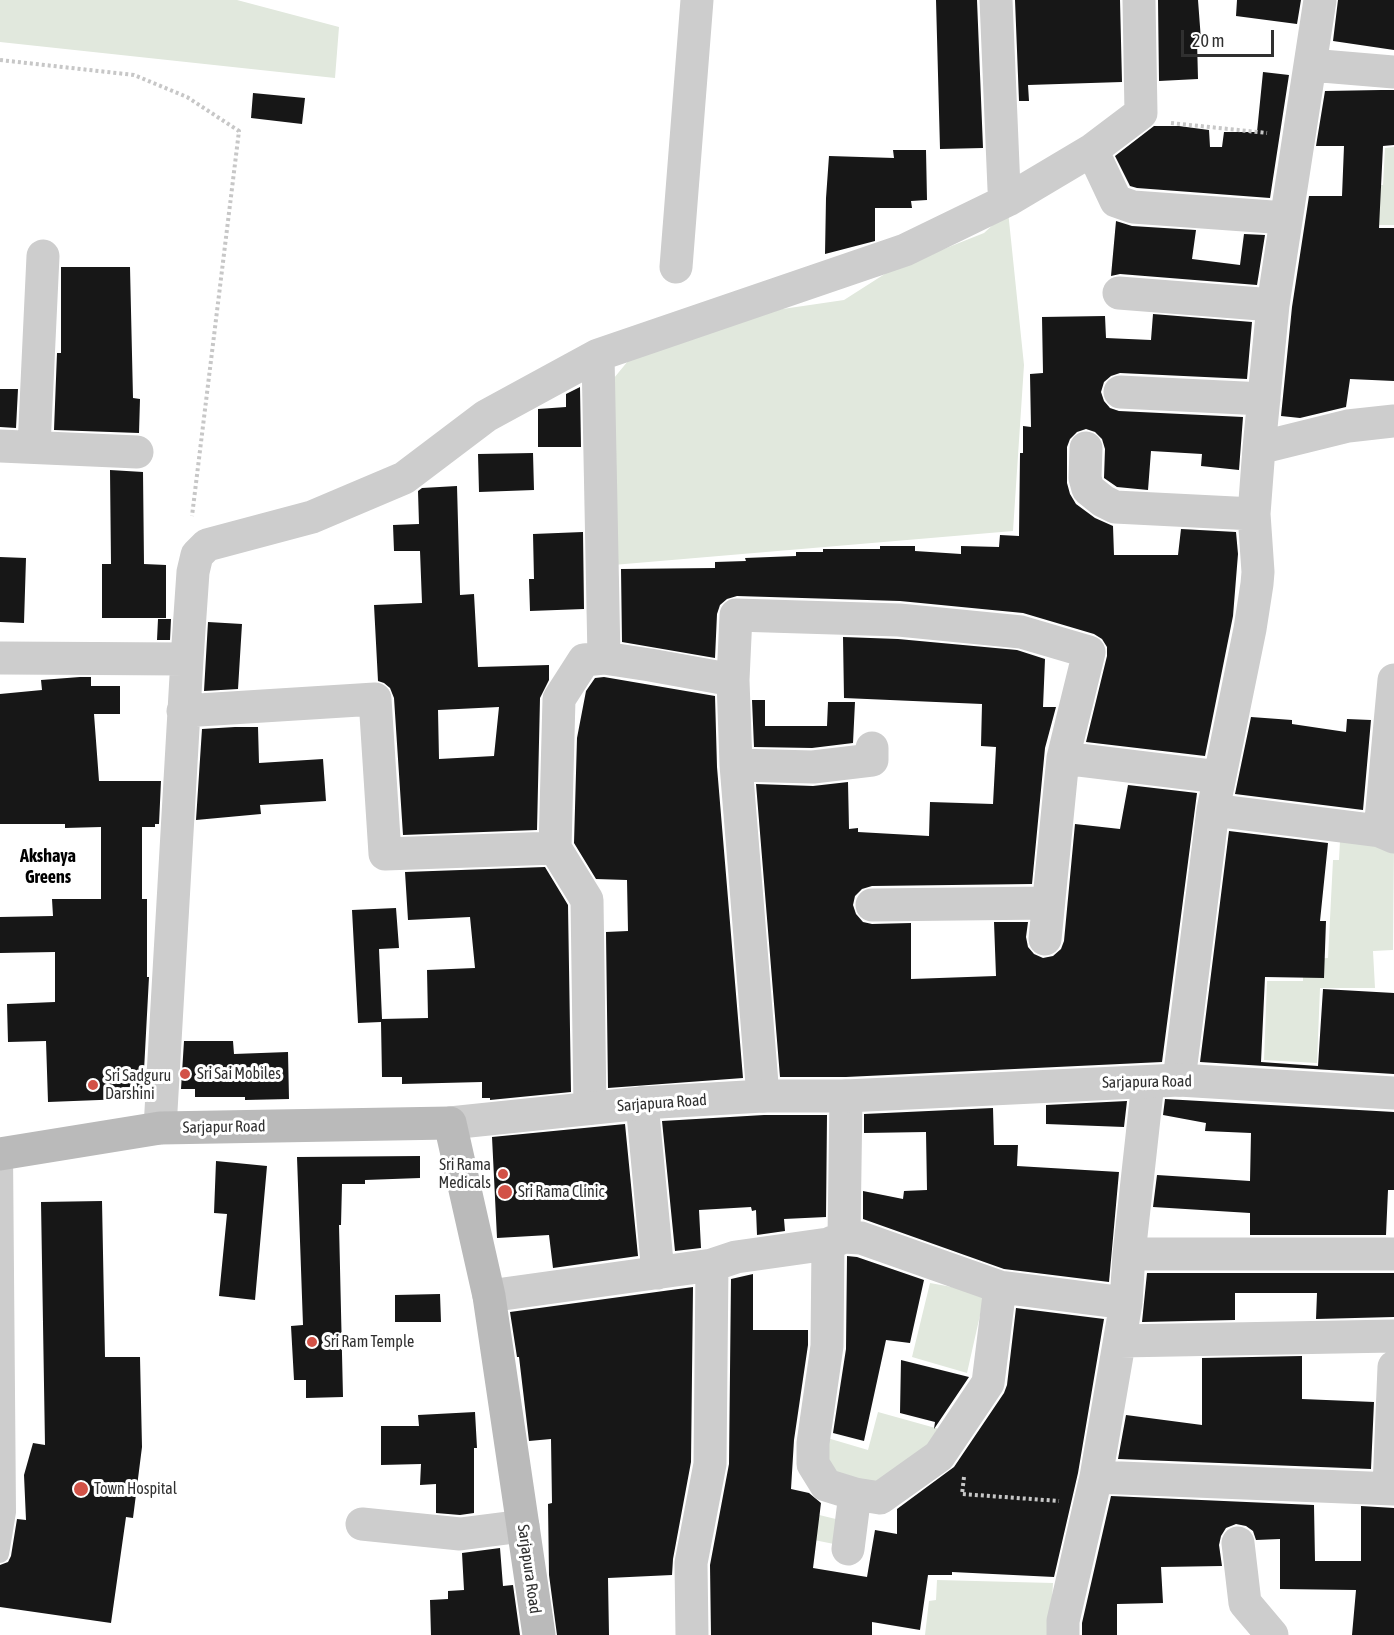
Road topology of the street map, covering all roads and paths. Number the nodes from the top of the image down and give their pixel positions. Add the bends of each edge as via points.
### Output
1 (697, 0) edge
2 (996, 0) edge
3 (1139, 0) edge
4 (1320, 0) edge
5 (0, 60) edge
6 (1311, 65) junction
7 (1394, 72) edge
8 (1141, 113) junction
9 (1299, 135) junction
10 (1092, 150) junction
11 (1008, 200) junction
12 (1286, 218) junction
13 (43, 256) dead end
14 (676, 267) dead end
15 (1119, 293) dead end
16 (1273, 305) junction
17 (598, 355) junction
18 (1120, 392) dead end
19 (1263, 399) junction
20 (1394, 421) edge
21 (0, 446) edge
22 (34, 447) junction
23 (1086, 448) dead end
24 (1259, 448) junction
25 (137, 452) dead end
26 (1254, 514) junction
27 (196, 555) junction
28 (0, 658) edge
29 (604, 658) junction
30 (186, 659) junction
31 (733, 680) junction
32 (1394, 680) edge
33 (183, 711) junction
34 (872, 748) dead end
35 (1063, 758) junction
36 (736, 765) junction
37 (1219, 777) junction
38 (1213, 810) junction
39 (1387, 834) edge
40 (555, 848) junction
41 (1048, 903) junction
42 (872, 905) dead end
43 (1045, 939) dead end
44 (1164, 1081) junction
45 (1394, 1093) edge
46 (763, 1096) junction
47 (846, 1096) junction
48 (642, 1103) junction
49 (590, 1108) junction
50 (450, 1123) junction
51 (160, 1128) junction
52 (2, 1154) edge
53 (836, 1240) junction
54 (1129, 1254) junction
55 (1394, 1254) edge
56 (712, 1265) junction
57 (658, 1273) junction
58 (1000, 1287) junction
59 (489, 1296) junction
60 (1126, 1303) junction
61 (1394, 1336) edge
62 (1119, 1341) junction
63 (1394, 1367) edge
64 (965, 1474) dead end
65 (1391, 1488) edge
66 (1093, 1492) junction
67 (855, 1494) junction
68 (362, 1524) dead end
69 (523, 1526) junction
70 (1238, 1543) dead end
71 (848, 1549) dead end
72 (0, 1554) edge
73 (539, 1635) edge
74 (692, 1635) edge
75 (1063, 1635) edge
76 (1272, 1635) edge

1 - 14 street
2 - 11 street via 1004,189
3 - 8 street
4 - 6 street
5 - 27 path via 134,75 187,97 239,131 190,533
6 - 7 street
6 - 9 street
8 - 9 path via 1195,127
8 - 10 street
9 - 12 street
10 - 11 street
10 - 12 street via 1116,201 1124,204
11 - 17 street via 905,250
12 - 16 street
13 - 22 street
15 - 16 street
16 - 19 street
17 - 27 street via 486,416 404,478 312,517 207,545
17 - 29 street
18 - 19 street
19 - 24 street
20 - 24 street via 1348,426
21 - 22 street
22 - 25 street
23 - 26 street via 1088,489 1115,507
24 - 26 street
26 - 37 street via 1257,584
27 - 30 street
28 - 30 street
29 - 31 street
29 - 40 street via 584,660 559,699
30 - 33 street
31 - 35 street via 736,615 899,620 1022,632 1089,652
31 - 36 street
32 - 39 street
33 - 40 street via 375,699 385,854
33 - 51 street
34 - 36 street via 872,760 813,766
35 - 37 street
35 - 41 street
36 - 46 street
37 - 38 street
38 - 39 street
38 - 44 street
40 - 49 street via 587,900
41 - 42 street
41 - 43 street
44 - 45 street, Sarjapura Road
44 - 47 street, Sarjapura Road
44 - 54 street
46 - 47 street, Sarjapura Road
46 - 48 street, Sarjapura Road
47 - 53 street
48 - 49 street, Sarjapura Road
48 - 57 street
49 - 50 street, Sarjapura Road
50 - 51 main road, Sarjapur Road
50 - 59 main road, Sarjapura Road
51 - 52 main road, Sarjapur Road
52 - 72 lane via 7,1512
53 - 56 street via 736,1257
53 - 58 street via 861,1238
53 - 67 street via 813,1464 826,1485
54 - 55 street
54 - 60 street
56 - 57 street
56 - 74 street via 710,1464 691,1563
57 - 59 street
58 - 60 street
58 - 67 street via 988,1383 939,1456 880,1498
59 - 69 main road, Sarjapura Road
60 - 62 street
61 - 62 street
62 - 66 street
63 - 65 street
64 - 66 path via 962,1494 1063,1502
65 - 66 street
66 - 75 street
67 - 71 street
68 - 69 street via 460,1534
69 - 73 main road, Sarjapura Road
70 - 76 street via 1245,1603

